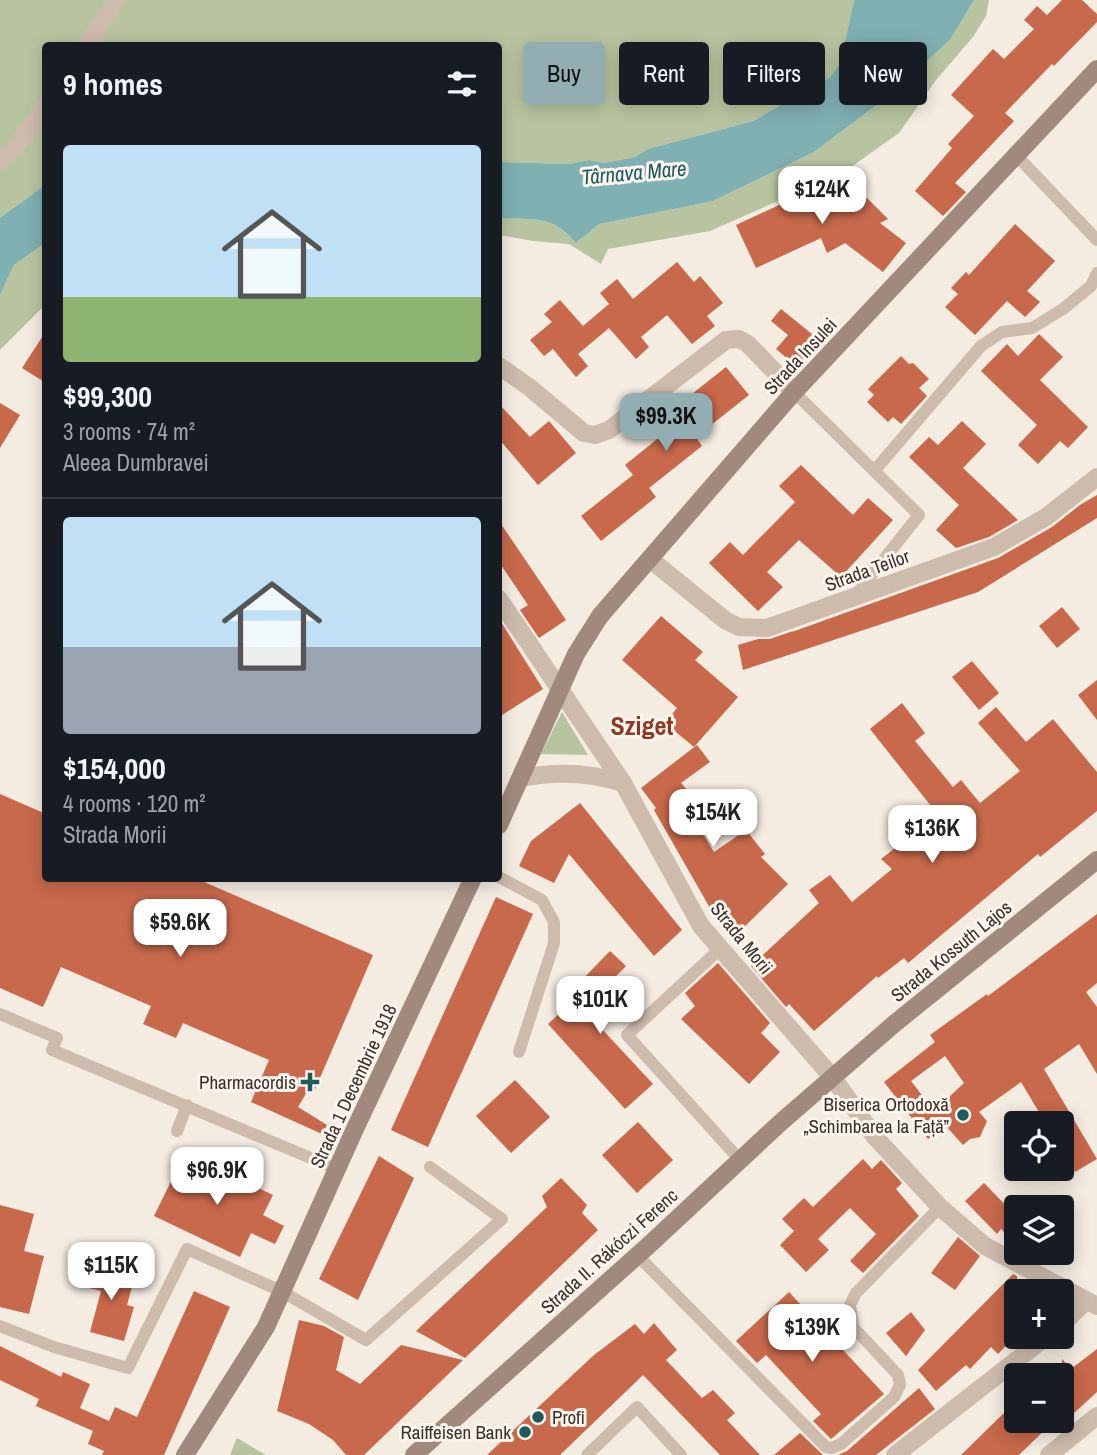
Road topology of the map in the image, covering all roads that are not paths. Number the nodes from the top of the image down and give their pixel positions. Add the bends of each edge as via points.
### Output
1 (117, 0) edge
2 (89, 42) edge
3 (1096, 73) edge
4 (42, 110) edge
5 (1016, 155) junction
6 (0, 161) edge
7 (1097, 240) edge
8 (1097, 272) edge
9 (502, 368) edge
10 (794, 392) junction
11 (875, 470) junction
12 (1097, 477) edge
13 (651, 559) junction
14 (854, 597) junction
15 (502, 604) edge
16 (559, 690) junction
17 (521, 778) junction
18 (623, 783) junction
19 (502, 819) edge
20 (1097, 860) edge
21 (502, 879) edge
22 (471, 882) edge
23 (721, 948) junction
24 (0, 1014) edge
25 (519, 1052) dead end
26 (833, 1078) junction
27 (187, 1105) junction
28 (177, 1131) dead end
29 (740, 1160) junction
30 (430, 1167) dead end
31 (337, 1169) junction
32 (940, 1207) junction
33 (637, 1255) junction
34 (281, 1292) junction
35 (1092, 1303) edge
36 (1074, 1316) edge
37 (0, 1326) edge
38 (1031, 1349) edge
39 (1097, 1416) edge
40 (185, 1455) edge
41 (414, 1455) edge
42 (587, 1455) edge
43 (681, 1455) edge
44 (895, 1455) edge
45 (1049, 1455) edge

1 - 2 street
3 - 5 main road, Strada Insulei
4 - 6 street via 17,146
5 - 7 lane
5 - 10 main road, Strada Insulei
8 - 11 lane via 1091,286 1063,309 1032,328 1002,332 981,346
9 - 10 street via 584,433 595,435 609,430 726,340 748,344
10 - 11 lane
10 - 13 main road, Strada Insulei
11 - 14 lane via 919,515
12 - 14 street, Strada Teilor via 1046,517 994,548
13 - 14 street, Strada Teilor via 739,627 767,628
13 - 16 main road, Strada Insulei via 588,632
15 - 16 street, Strada Morii
16 - 17 main road
16 - 18 street, Strada Morii
17 - 18 street via 582,773
17 - 19 main road
18 - 23 street, Strada Morii via 701,926
20 - 26 main road, Strada Kossuth Lajos
21 - 25 lane via 542,900 554,922 554,943
22 - 31 main road, Strada 1 Decembrie 1918
23 - 26 street, Strada Morii
23 - 29 lane via 627,1035
24 - 27 lane via 57,1038 52,1050
26 - 29 main road, Strada II. Rákóczi Ferenc
26 - 32 street, Strada Morii via 875,1137
27 - 28 lane
27 - 31 lane
29 - 33 main road, Strada II. Rákóczi Ferenc
30 - 34 lane via 502,1219 366,1340
31 - 34 main road, Strada 1 Decembrie 1918
32 - 33 lane via 856,1293 850,1306 853,1327 898,1375 900,1385 894,1397 832,1448 826,1447
32 - 35 street, Strada Morii via 985,1246
33 - 41 main road, Strada II. Rákóczi Ferenc
34 - 37 lane via 187,1249 128,1368
34 - 40 main road, Strada 1 Decembrie 1918 via 266,1327
35 - 36 street
38 - 44 street
39 - 45 street
42 - 43 lane via 637,1406

